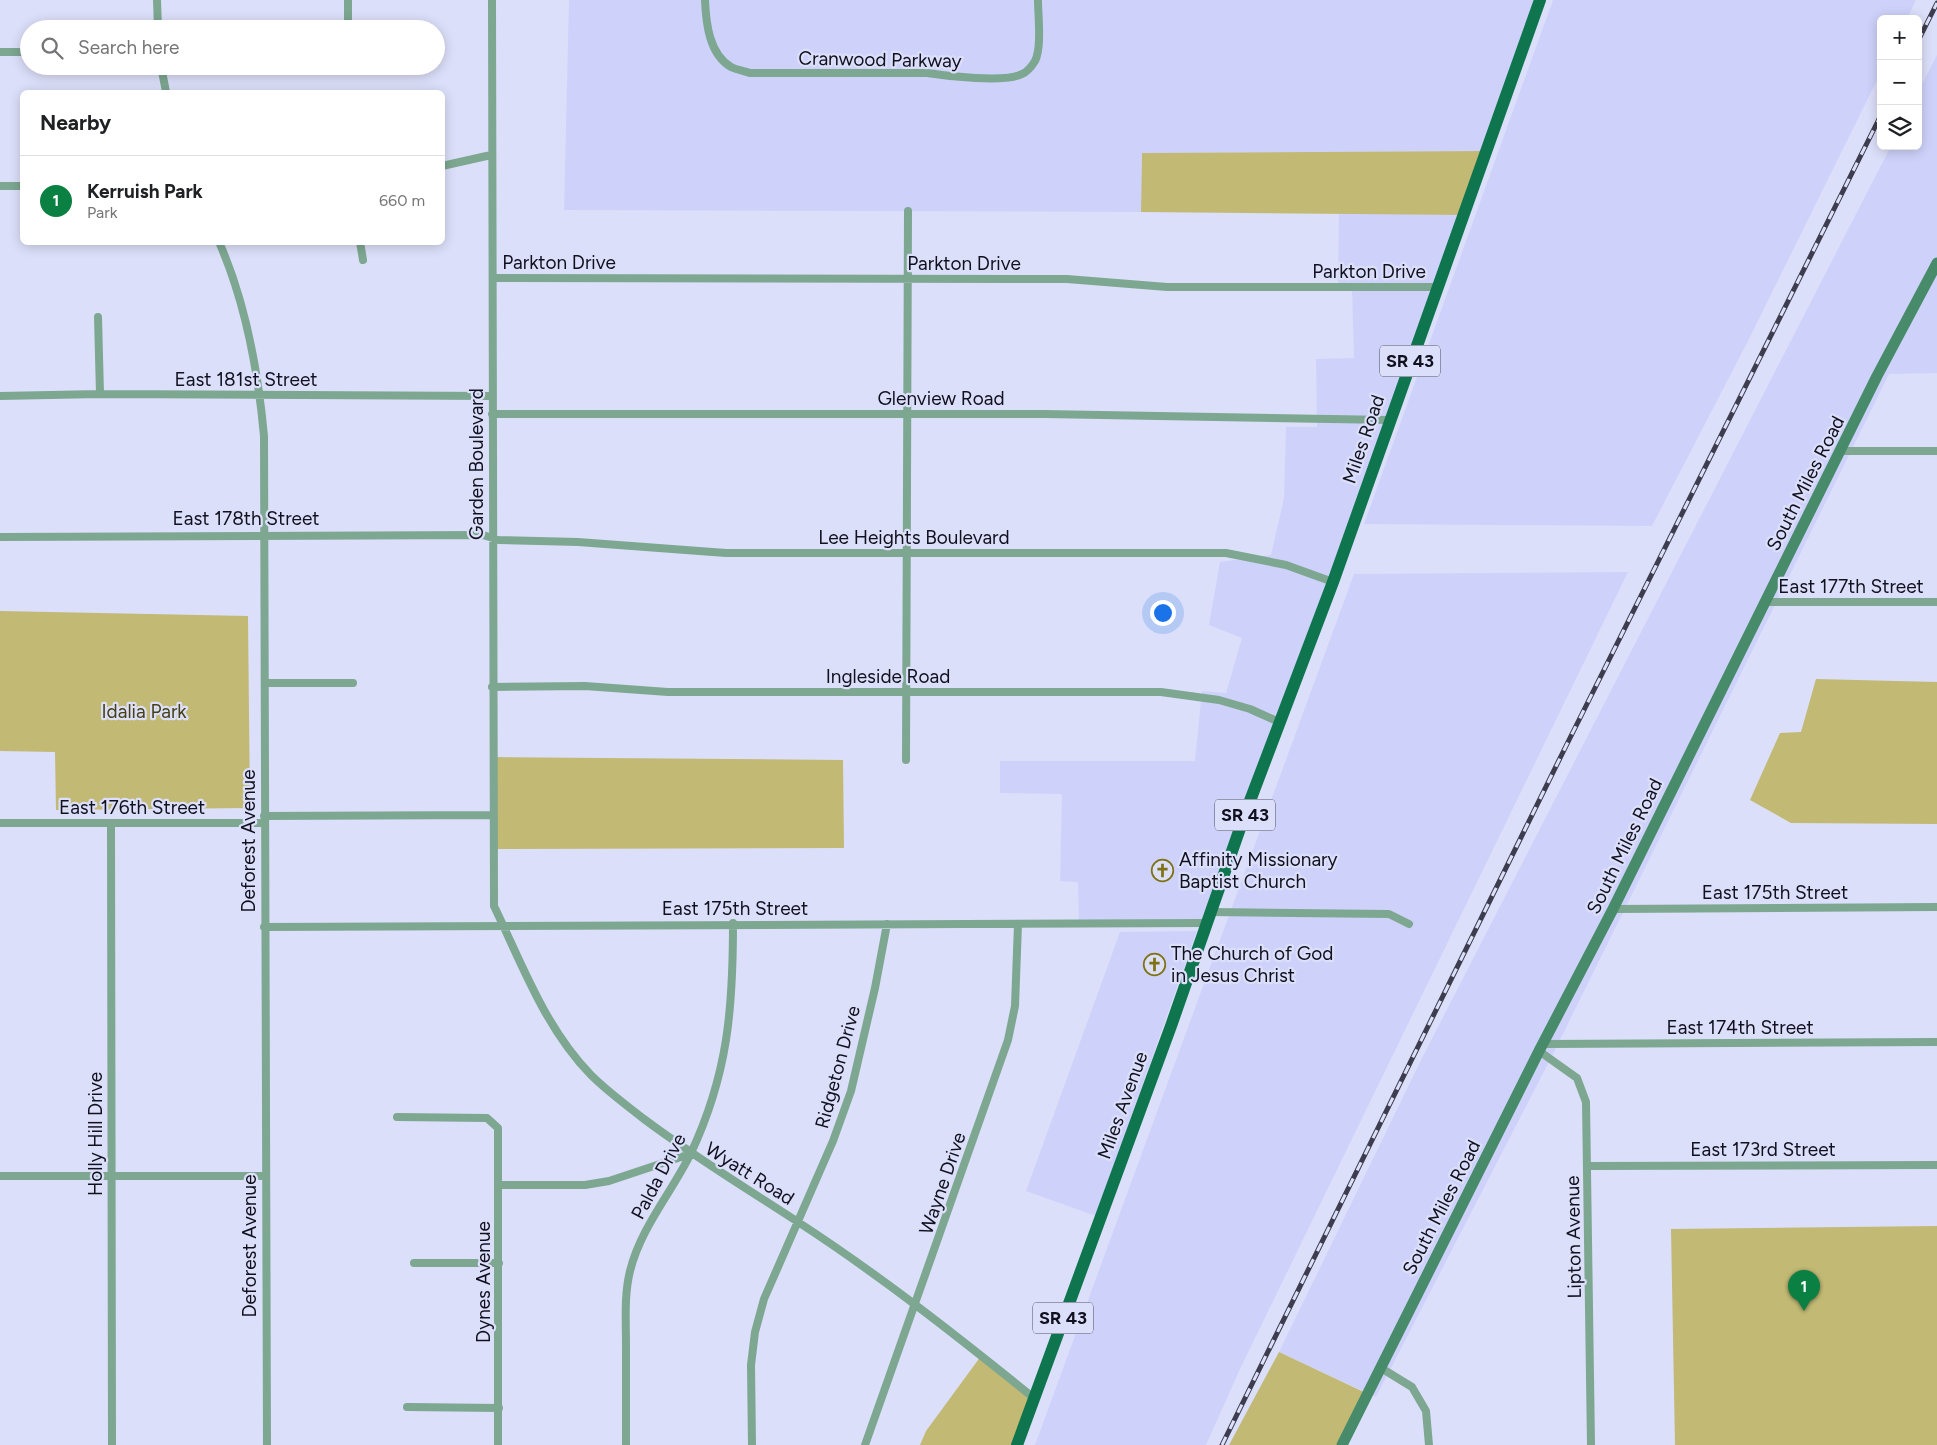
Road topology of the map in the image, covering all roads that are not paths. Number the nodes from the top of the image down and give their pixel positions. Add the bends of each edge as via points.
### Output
1 (157, 0) edge
2 (348, 0) edge
3 (492, 0) edge
4 (705, 0) edge
5 (1038, 0) edge
6 (1540, 0) edge
7 (158, 20) edge
8 (348, 20) edge
9 (0, 52) edge
10 (20, 52) edge
11 (163, 75) edge
12 (166, 90) edge
13 (491, 155) junction
14 (445, 165) edge
15 (0, 186) edge
16 (20, 186) edge
17 (908, 211) dead end
18 (221, 245) edge
19 (360, 245) edge
20 (363, 260) dead end
21 (1937, 263) edge
22 (493, 278) junction
23 (908, 279) junction
24 (1436, 287) junction
25 (98, 318) dead end
26 (100, 394) junction
27 (0, 396) edge
28 (261, 396) junction
29 (492, 396) junction
30 (492, 414) junction
31 (908, 414) junction
32 (1390, 420) junction
33 (1937, 450) edge
34 (1841, 451) junction
35 (264, 534) junction
36 (0, 537) edge
37 (492, 538) junction
38 (908, 553) junction
39 (1333, 582) junction
40 (1764, 602) junction
41 (1937, 602) edge
42 (266, 683) junction
43 (353, 683) dead end
44 (492, 686) junction
45 (907, 693) junction
46 (1279, 722) junction
47 (906, 760) dead end
48 (1259, 777) joint
49 (492, 815) junction
50 (264, 819) junction
51 (0, 823) edge
52 (111, 823) junction
53 (1937, 907) edge
54 (1613, 909) junction
55 (1208, 918) junction
56 (733, 923) junction
57 (887, 924) junction
58 (1018, 924) junction
59 (1408, 924) dead end
60 (504, 926) junction
61 (264, 927) junction
62 (1937, 1042) edge
63 (1541, 1048) junction
64 (398, 1117) dead end
65 (690, 1154) junction
66 (1937, 1165) edge
67 (1588, 1166) junction
68 (112, 1175) junction
69 (0, 1176) edge
70 (265, 1176) junction
71 (499, 1185) junction
72 (798, 1222) junction
73 (414, 1263) dead end
74 (499, 1263) junction
75 (916, 1303) junction
76 (1381, 1368) junction
77 (1034, 1398) junction
78 (407, 1407) dead end
79 (499, 1408) junction
80 (112, 1445) edge
81 (267, 1445) edge
82 (498, 1445) edge
83 (626, 1445) edge
84 (752, 1445) edge
85 (865, 1445) edge
86 (1017, 1445) edge
87 (1342, 1445) edge
88 (1429, 1445) edge
89 (1591, 1445) edge

1 - 7 street
2 - 8 street
3 - 13 street, Garden Boulevard
4 - 5 street, Cranwood Parkway via 710,38 720,55 731,67 750,73 927,73 1008,78 1021,75 1035,61 1038,52
6 - 24 main road, Miles Road / SR 43
9 - 10 street
11 - 12 street
13 - 14 street
13 - 22 street, Garden Boulevard
15 - 16 street
17 - 23 street
18 - 28 street, Deforest Avenue via 240,297
19 - 20 street
21 - 34 street, South Miles Road
22 - 23 street, Parkton Drive
22 - 29 street, Garden Boulevard
23 - 24 street, Parkton Drive via 1068,279 1167,287
23 - 31 street
24 - 32 main road, Miles Road / SR 43
25 - 26 street
26 - 27 street, East 181st Street
26 - 28 street, East 181st Street
28 - 29 street, East 181st Street
28 - 35 street, Deforest Avenue
29 - 30 street, Garden Boulevard
30 - 31 street, Glenview Road
30 - 37 street, Garden Boulevard
31 - 32 street, Glenview Road
31 - 38 street
32 - 39 main road, Miles Road / SR 43
33 - 34 street
34 - 40 street, South Miles Road
35 - 36 street, East 178th Street
35 - 37 street, East 178th Street via 483,535
35 - 42 street, Deforest Avenue
37 - 38 street, Lee Heights Boulevard via 726,553
37 - 44 street, Garden Boulevard
38 - 39 street, Lee Heights Boulevard via 1226,554 1286,565
38 - 45 street
39 - 46 main road, Miles Road / SR 43
40 - 41 street, East 177th Street
40 - 54 street, South Miles Road
42 - 43 street
42 - 50 street, Deforest Avenue
44 - 45 street, Ingleside Road via 585,686 668,692
44 - 49 street, Garden Boulevard
45 - 46 street, Ingleside Road via 1161,692 1219,700
45 - 47 street
46 - 48 main road, Miles Road / SR 43
48 - 55 main road, Miles Avenue / SR 43
49 - 50 street, East 176th Street
49 - 60 street, Garden Boulevard via 494,906
50 - 52 street, East 176th Street
50 - 61 street, Deforest Avenue
51 - 52 street, East 176th Street
52 - 68 street, Holly Hill Drive
53 - 54 street, East 175th Street
54 - 63 street, South Miles Road
55 - 58 street, East 175th Street
55 - 59 street, East 175th Street via 1388,914
55 - 77 main road, Miles Avenue / SR 43
56 - 57 street, East 175th Street
56 - 60 street, East 175th Street
56 - 65 street, Palda Drive via 733,991 729,1030 719,1074
57 - 58 street, East 175th Street
57 - 72 street, Ridgeton Drive via 851,1091
58 - 75 street, Wayne Drive via 1015,1006 1008,1040
60 - 61 street, East 175th Street
60 - 65 street, Wyatt Road via 538,999 565,1044 591,1076
61 - 70 street, Deforest Avenue
62 - 63 street, East 174th Street
63 - 67 street, Lipton Avenue via 1577,1078 1586,1102
63 - 76 street, South Miles Road
64 - 71 street, Dynes Avenue via 487,1118 498,1128
65 - 71 street via 609,1181 585,1185
65 - 72 street, Wyatt Road
65 - 83 street, Palda Drive via 661,1202 630,1270 626,1302
66 - 67 street, East 173rd Street
67 - 89 street, Lipton Avenue
68 - 69 street
68 - 70 street
68 - 80 street, Holly Hill Drive
70 - 81 street, Deforest Avenue
71 - 74 street, Dynes Avenue
72 - 75 street, Wyatt Road
72 - 84 street, Ridgeton Drive via 764,1299 755,1332 751,1365
73 - 74 street
74 - 79 street, Dynes Avenue
75 - 77 street, Wyatt Road
75 - 85 street, Wayne Drive
76 - 87 street, South Miles Road
76 - 88 street via 1412,1387 1426,1411
77 - 86 main road, Miles Avenue / SR 43
78 - 79 street
79 - 82 street, Dynes Avenue

